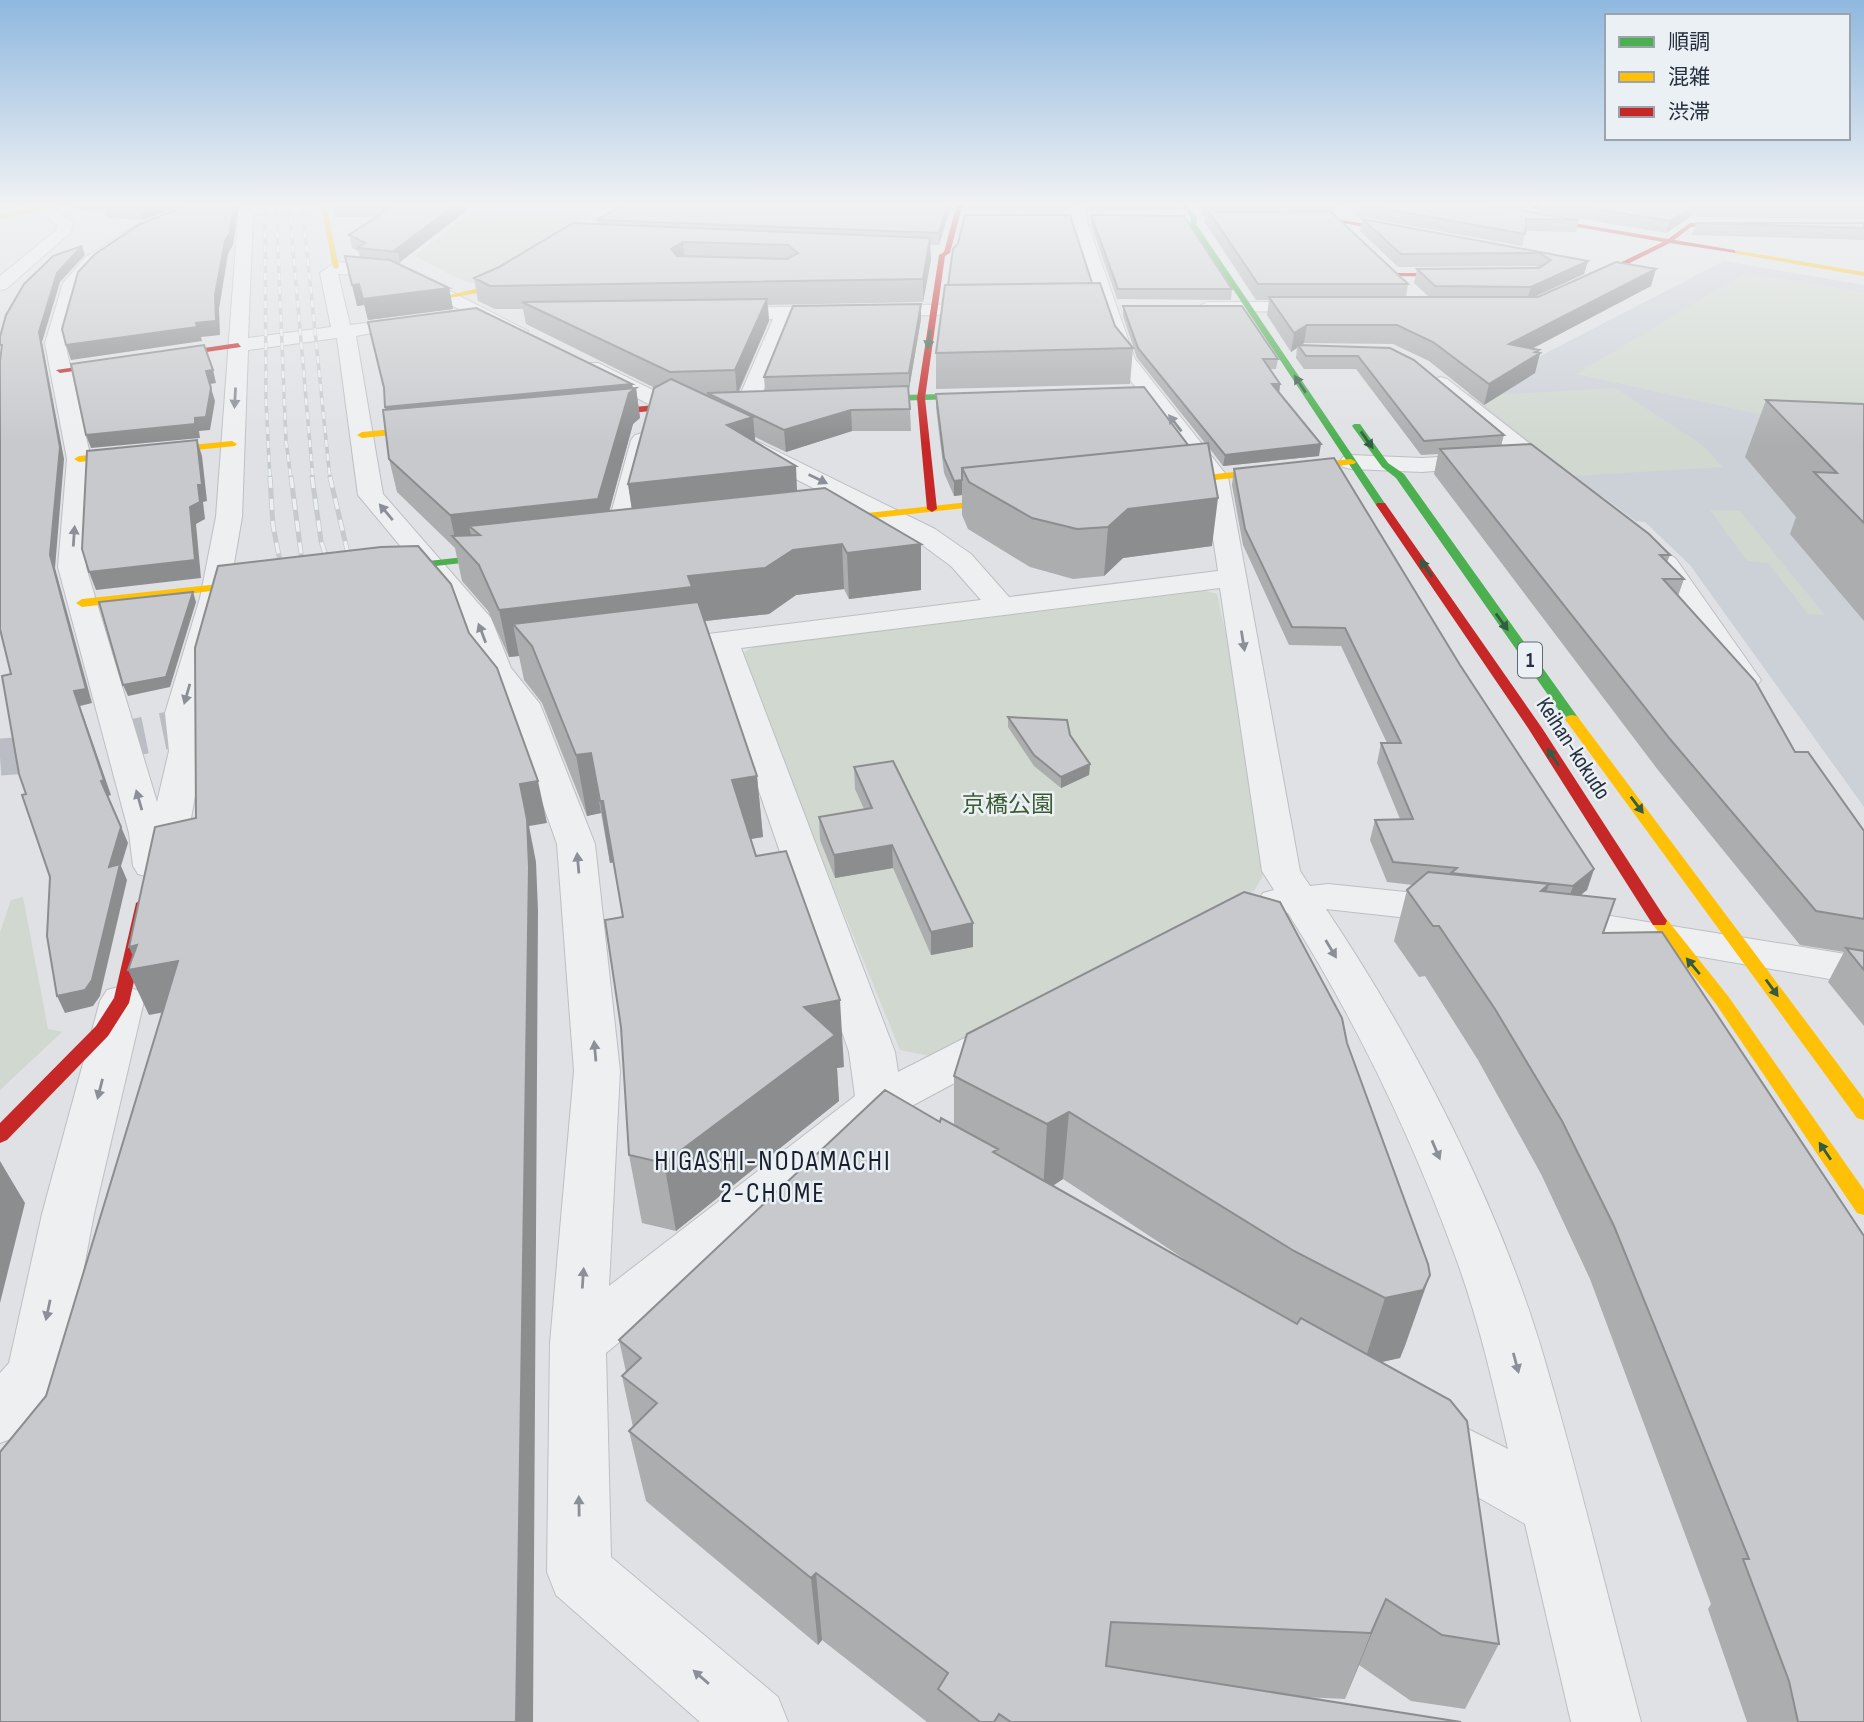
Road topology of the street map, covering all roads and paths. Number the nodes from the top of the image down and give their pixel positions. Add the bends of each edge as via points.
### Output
1 (72, 283) edge
2 (234, 283) edge
3 (330, 283) edge
4 (423, 283) edge
5 (495, 283) edge
6 (931, 283) edge
7 (1100, 283) edge
8 (1234, 283) edge
9 (1403, 283) edge
10 (1584, 283) edge
11 (1260, 285) edge
12 (1413, 293) dead end
13 (449, 296) junction
14 (1558, 296) edge
15 (1250, 306) junction
16 (1188, 307) edge
17 (1338, 307) edge
18 (994, 310) edge
19 (933, 311) junction
20 (785, 313) junction
21 (1280, 313) junction
22 (698, 314) edge
23 (486, 315) junction
24 (536, 317) edge
25 (444, 318) edge
26 (382, 327) edge
27 (346, 332) junction
28 (535, 340) edge
29 (238, 345) junction
30 (570, 357) edge
31 (1420, 366) edge
32 (60, 370) junction
33 (1150, 392) junction
34 (1125, 393) edge
35 (1001, 396) edge
36 (921, 398) junction
37 (841, 400) edge
38 (755, 402) joint
39 (668, 406) junction
40 (1345, 409) dead end
41 (569, 416) edge
42 (449, 427) edge
43 (362, 436) junction
44 (232, 444) junction
45 (1533, 457) junction
46 (79, 459) junction
47 (1351, 462) junction
48 (1385, 465) junction
49 (1216, 477) junction
50 (1150, 484) edge
51 (1574, 491) edge
52 (1030, 498) edge
53 (932, 509) junction
54 (887, 514) junction
55 (806, 523) edge
56 (1626, 533) edge
57 (616, 543) edge
58 (523, 554) edge
59 (430, 564) junction
60 (371, 571) edge
61 (1233, 578) junction
62 (283, 580) edge
63 (216, 588) junction
64 (82, 603) junction
65 (1000, 605) junction
66 (723, 641) junction
67 (671, 648) edge
68 (531, 666) edge
69 (496, 671) junction
70 (1762, 705) edge
71 (149, 880) junction
72 (1297, 899) junction
73 (1484, 913) edge
74 (1242, 915) edge
75 (1525, 917) edge
76 (1669, 937) junction
77 (1748, 954) junction
78 (1864, 971) edge
79 (122, 999) junction
80 (1040, 1019) edge
81 (880, 1102) junction
82 (1864, 1113) edge
83 (0, 1135) edge
84 (932, 1157) edge
85 (1864, 1208) edge
86 (578, 1343) junction
87 (1384, 1412) edge
88 (0, 1416) edge
89 (1553, 1506) junction
90 (753, 1722) edge
91 (1606, 1722) edge

1 - 32 street via 55,343
2 - 29 street
3 - 27 street via 341,328
4 - 13 street
5 - 13 main road
6 - 19 main road
7 - 33 street via 1125,360
8 - 15 main road, Keihan-kokudo / 1
9 - 12 main road
10 - 14 main road
11 - 21 main road
13 - 23 street
15 - 16 street
15 - 21 street
47 -> 15 main road, Keihan-kokudo / 1
17 - 21 street
18 - 19 street
19 - 20 street
19 -> 36 main road
20 - 22 street
20 - 38 street
23 - 24 street
23 - 25 street
23 - 28 street
26 - 27 street
27 - 29 street
27 - 43 street
29 - 32 main road
29 -> 44 street
30 - 39 street
31 - 45 street
32 - 46 street
33 - 34 main road
49 -> 33 street
35 - 36 main road
36 - 37 main road
36 - 53 main road
38 - 39 main road
39 - 41 main road
39 -> 54 street
39 - 57 street via 667,415 647,425
40 -> 48 main road, Keihan-kokudo / 1
42 - 43 main road
59 -> 43 street via 372,495
44 - 46 main road
44 - 63 street via 229,517
45 - 48 street
45 - 51 street
64 -> 46 street via 72,567
47 - 48 street
47 - 49 main road
76 -> 47 main road, Keihan-kokudo / 1 via 1535,728
48 -> 77 main road, Keihan-kokudo / 1 via 1400,476 1558,700
49 - 50 main road
49 - 61 street
52 - 53 main road
53 - 54 main road
54 - 55 main road
54 - 65 street via 961,560
56 - 70 street via 1666,565
58 - 59 main road
59 - 60 main road
69 -> 59 street via 476,618
61 - 65 street
61 -> 72 street via 1280,864
62 - 63 main road
63 - 64 main road
63 -> 71 street via 181,713 186,751 171,824
71 -> 64 street via 148,833
65 - 66 street
66 - 67 street
66 - 81 street via 872,1052
68 - 69 street
86 -> 69 street via 597,1071 576,844 524,704
71 - 79 main road
72 - 73 street via 1328,896
72 - 74 street via 1264,903
72 -> 89 street via 1329,944 1418,1108 1481,1254 1514,1353
75 - 76 street
76 - 77 street
85 -> 76 main road, Keihan-kokudo / 1 via 1722,1000
77 - 78 street
77 -> 82 main road, Keihan-kokudo / 1
79 - 83 main road via 102,1031
79 -> 88 street via 68,1214 35,1374
80 - 81 street
81 - 84 street via 891,1134
81 - 86 street
90 -> 86 street via 579,1572
87 - 89 street
89 - 91 street

